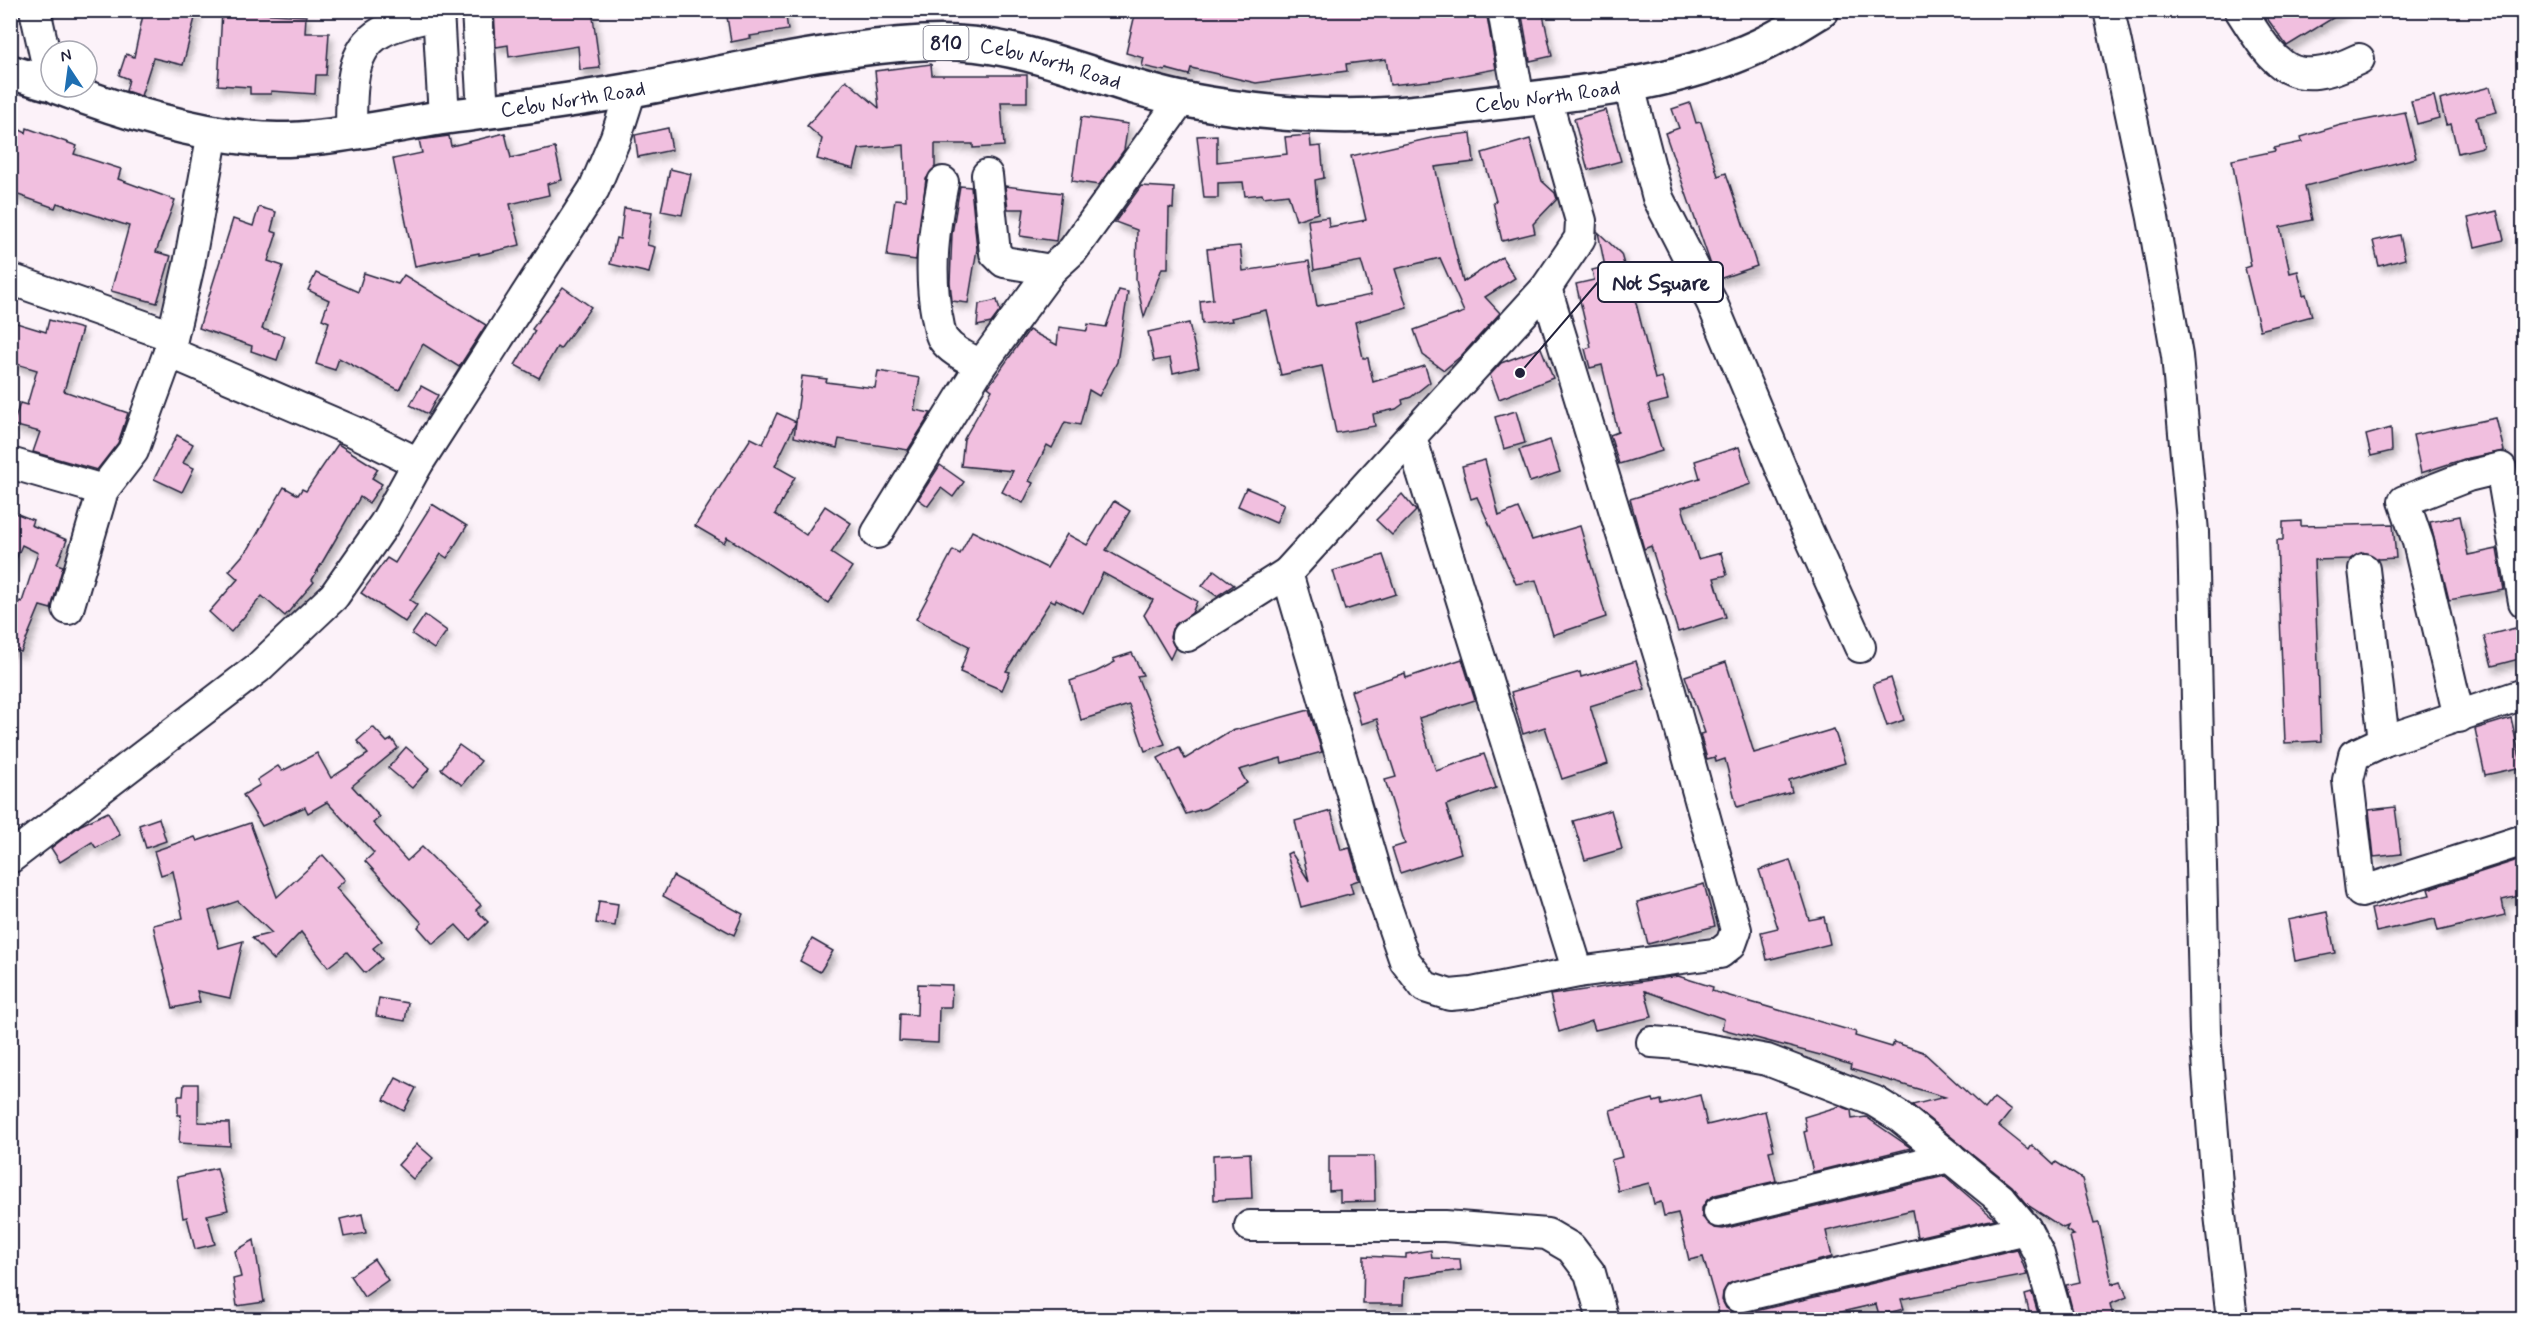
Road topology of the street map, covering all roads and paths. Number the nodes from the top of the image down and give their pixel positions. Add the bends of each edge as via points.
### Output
1 (35, 10) edge
2 (477, 10) edge
3 (1503, 10) edge
4 (1822, 10) edge
5 (2109, 10) edge
6 (2240, 10) edge
7 (438, 12) edge
8 (41, 39) edge
9 (2359, 59) dead end
10 (10, 72) edge
11 (39, 80) edge
12 (1629, 86) junction
13 (632, 90) junction
14 (89, 99) edge
15 (1182, 99) junction
16 (1532, 99) junction
17 (483, 112) junction
18 (444, 118) junction
19 (213, 132) junction
20 (351, 132) junction
21 (987, 175) dead end
22 (943, 182) dead end
23 (1051, 270) junction
24 (10, 279) edge
25 (1546, 288) junction
26 (170, 344) junction
27 (981, 365) junction
28 (1411, 437) junction
29 (10, 462) edge
30 (418, 463) junction
31 (103, 490) junction
32 (877, 533) dead end
33 (2364, 569) dead end
34 (1287, 573) junction
35 (2523, 602) edge
36 (68, 609) dead end
37 (1187, 636) dead end
38 (1860, 646) dead end
39 (2523, 694) edge
40 (2458, 717) junction
41 (2384, 741) junction
42 (2523, 840) edge
43 (10, 858) edge
44 (1578, 972) junction
45 (1652, 1042) dead end
46 (1950, 1157) junction
47 (1719, 1212) dead end
48 (1250, 1226) dead end
49 (2026, 1229) junction
50 (1739, 1297) dead end
51 (1603, 1320) edge
52 (2058, 1320) edge
53 (2232, 1320) edge

1 - 8 street
2 - 17 street
3 - 16 street
4 - 12 highway, Cebu North Road / 810 via 1758,47
5 - 53 street via 2153,219 2178,368 2193,532 2205,1033
6 - 9 street via 2268,55 2285,68 2313,74 2333,72
7 - 18 street
7 - 20 street via 379,33 364,48 353,76
10 - 11 highway
12 - 16 highway, Cebu North Road / 810
12 - 38 street via 1658,198 1712,303
13 - 15 highway, Cebu North Road / 810 via 844,50 926,42 977,42 1041,56
13 - 17 highway, Cebu North Road / 810
13 - 30 street via 594,189
14 - 19 highway, Cebu North Road / 810 via 126,113
15 - 16 highway, Cebu North Road / 810 via 1260,112 1330,115 1395,114
15 - 23 street via 1073,250
16 - 25 street via 1581,221 1580,238
17 - 18 highway, Cebu North Road / 810
18 - 20 highway, Cebu North Road / 810
19 - 20 highway, Cebu North Road / 810 via 254,139
19 - 26 street via 189,266
21 - 23 street via 995,253 1004,262
22 - 27 street via 932,261 941,337 954,350
23 - 27 street
24 - 26 street
25 - 28 street
25 - 44 street via 1668,684 1736,930 1731,944 1720,953
26 - 30 street
26 - 31 street via 133,451
27 - 32 street
28 - 34 street
28 - 44 street
29 - 31 street
30 - 43 street via 385,523 334,596 258,669
31 - 36 street
33 - 41 street
34 - 37 street
34 - 44 street via 1405,961 1425,987 1450,995
35 - 40 street via 2501,468 2468,476 2404,501 2418,542
39 - 40 street
40 - 41 street
41 - 42 street via 2354,755 2349,780 2361,892
45 - 46 street via 1767,1060 1874,1101
46 - 47 street
46 - 49 street via 2001,1199
48 - 51 street via 1445,1226 1547,1234 1571,1248 1590,1273
49 - 50 street
49 - 52 street via 2039,1254

